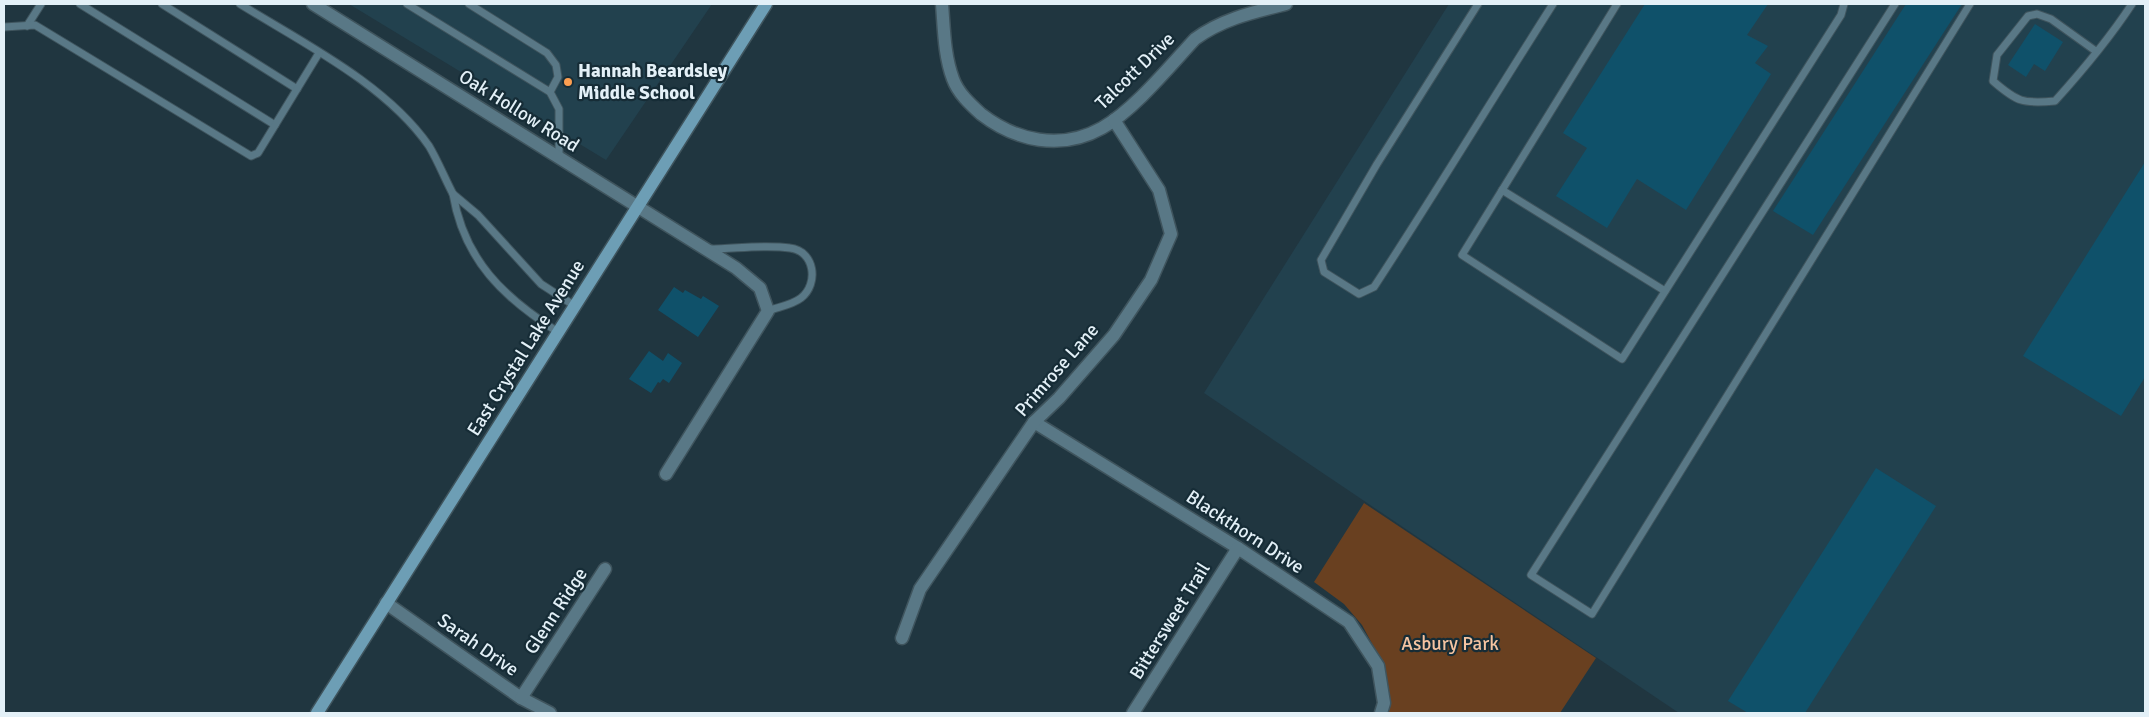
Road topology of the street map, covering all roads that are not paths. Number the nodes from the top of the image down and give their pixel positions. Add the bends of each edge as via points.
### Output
1 (41, 4) edge
2 (80, 4) edge
3 (162, 4) edge
4 (240, 4) edge
5 (313, 4) edge
6 (407, 4) edge
7 (469, 4) edge
8 (766, 4) edge
9 (942, 4) edge
10 (1286, 4) edge
11 (1478, 4) edge
12 (1553, 4) edge
13 (1617, 4) edge
14 (1844, 4) edge
15 (1895, 4) edge
16 (1970, 4) edge
17 (2132, 4) edge
18 (27, 26) junction
19 (4, 27) edge
20 (2097, 52) junction
21 (318, 53) junction
22 (296, 89) junction
23 (550, 92) junction
24 (1114, 120) junction
25 (275, 125) junction
26 (559, 158) junction
27 (1502, 190) junction
28 (453, 194) junction
29 (637, 207) junction
30 (706, 250) junction
31 (1666, 290) junction
32 (575, 306) junction
33 (768, 311) junction
34 (558, 332) junction
35 (1034, 422) junction
36 (666, 474) dead end
37 (1238, 548) junction
38 (605, 569) dead end
39 (386, 603) junction
40 (902, 638) dead end
41 (521, 698) junction
42 (316, 713) edge
43 (550, 713) edge
44 (1133, 713) edge
45 (1381, 713) edge

1 - 18 lane
2 - 25 lane
3 - 22 lane
4 - 21 lane
5 - 26 street, Oak Hollow Road
6 - 23 lane
7 - 23 lane via 547,53 556,65 558,77
8 - 29 street, East Crystal Lake Avenue
9 - 24 street, Talcott Drive via 953,80 965,99 997,126 1020,136 1048,140 1088,134
10 - 24 street, Talcott Drive via 1230,19 1208,29
11 - 12 lane via 1321,260 1324,272 1360,294 1374,288
13 - 27 lane
14 - 31 lane via 1841,15
15 - 16 lane via 1531,575 1592,614
17 - 20 lane
18 - 19 lane
18 - 25 lane via 34,25 251,156 258,153
20 - 20 lane via 2055,100 2029,103 2012,98 1993,81 1997,55 2028,16 2038,14 2051,19
21 - 22 lane
21 - 28 lane via 394,107 429,147
22 - 25 lane
23 - 26 lane via 559,109
24 - 35 street, Primrose Lane via 1159,190 1171,234 1151,280 1114,335
26 - 29 street, Oak Hollow Road
27 - 31 lane
27 - 31 lane via 1462,255 1622,359
28 - 32 lane via 478,215 541,284
28 - 34 lane via 466,242 482,266 498,286 528,313
29 - 30 street, Oak Hollow Road
29 - 32 street, East Crystal Lake Avenue
30 - 33 street, Oak Hollow Road via 736,268 760,288
30 - 33 lane via 792,248 808,258 814,273 810,288 800,299
32 - 34 street, East Crystal Lake Avenue
33 - 36 street
34 - 39 street, East Crystal Lake Avenue
35 - 37 street, Blackthorn Drive
35 - 40 street, Primrose Lane via 920,589
37 - 44 street, Bittersweet Trail
37 - 45 street, Blackthorn Drive via 1349,622 1378,666 1384,703
38 - 41 street, Glenn Ridge
39 - 41 street, Sarah Drive
39 - 42 street, East Crystal Lake Avenue
41 - 43 street, Sarah Drive

